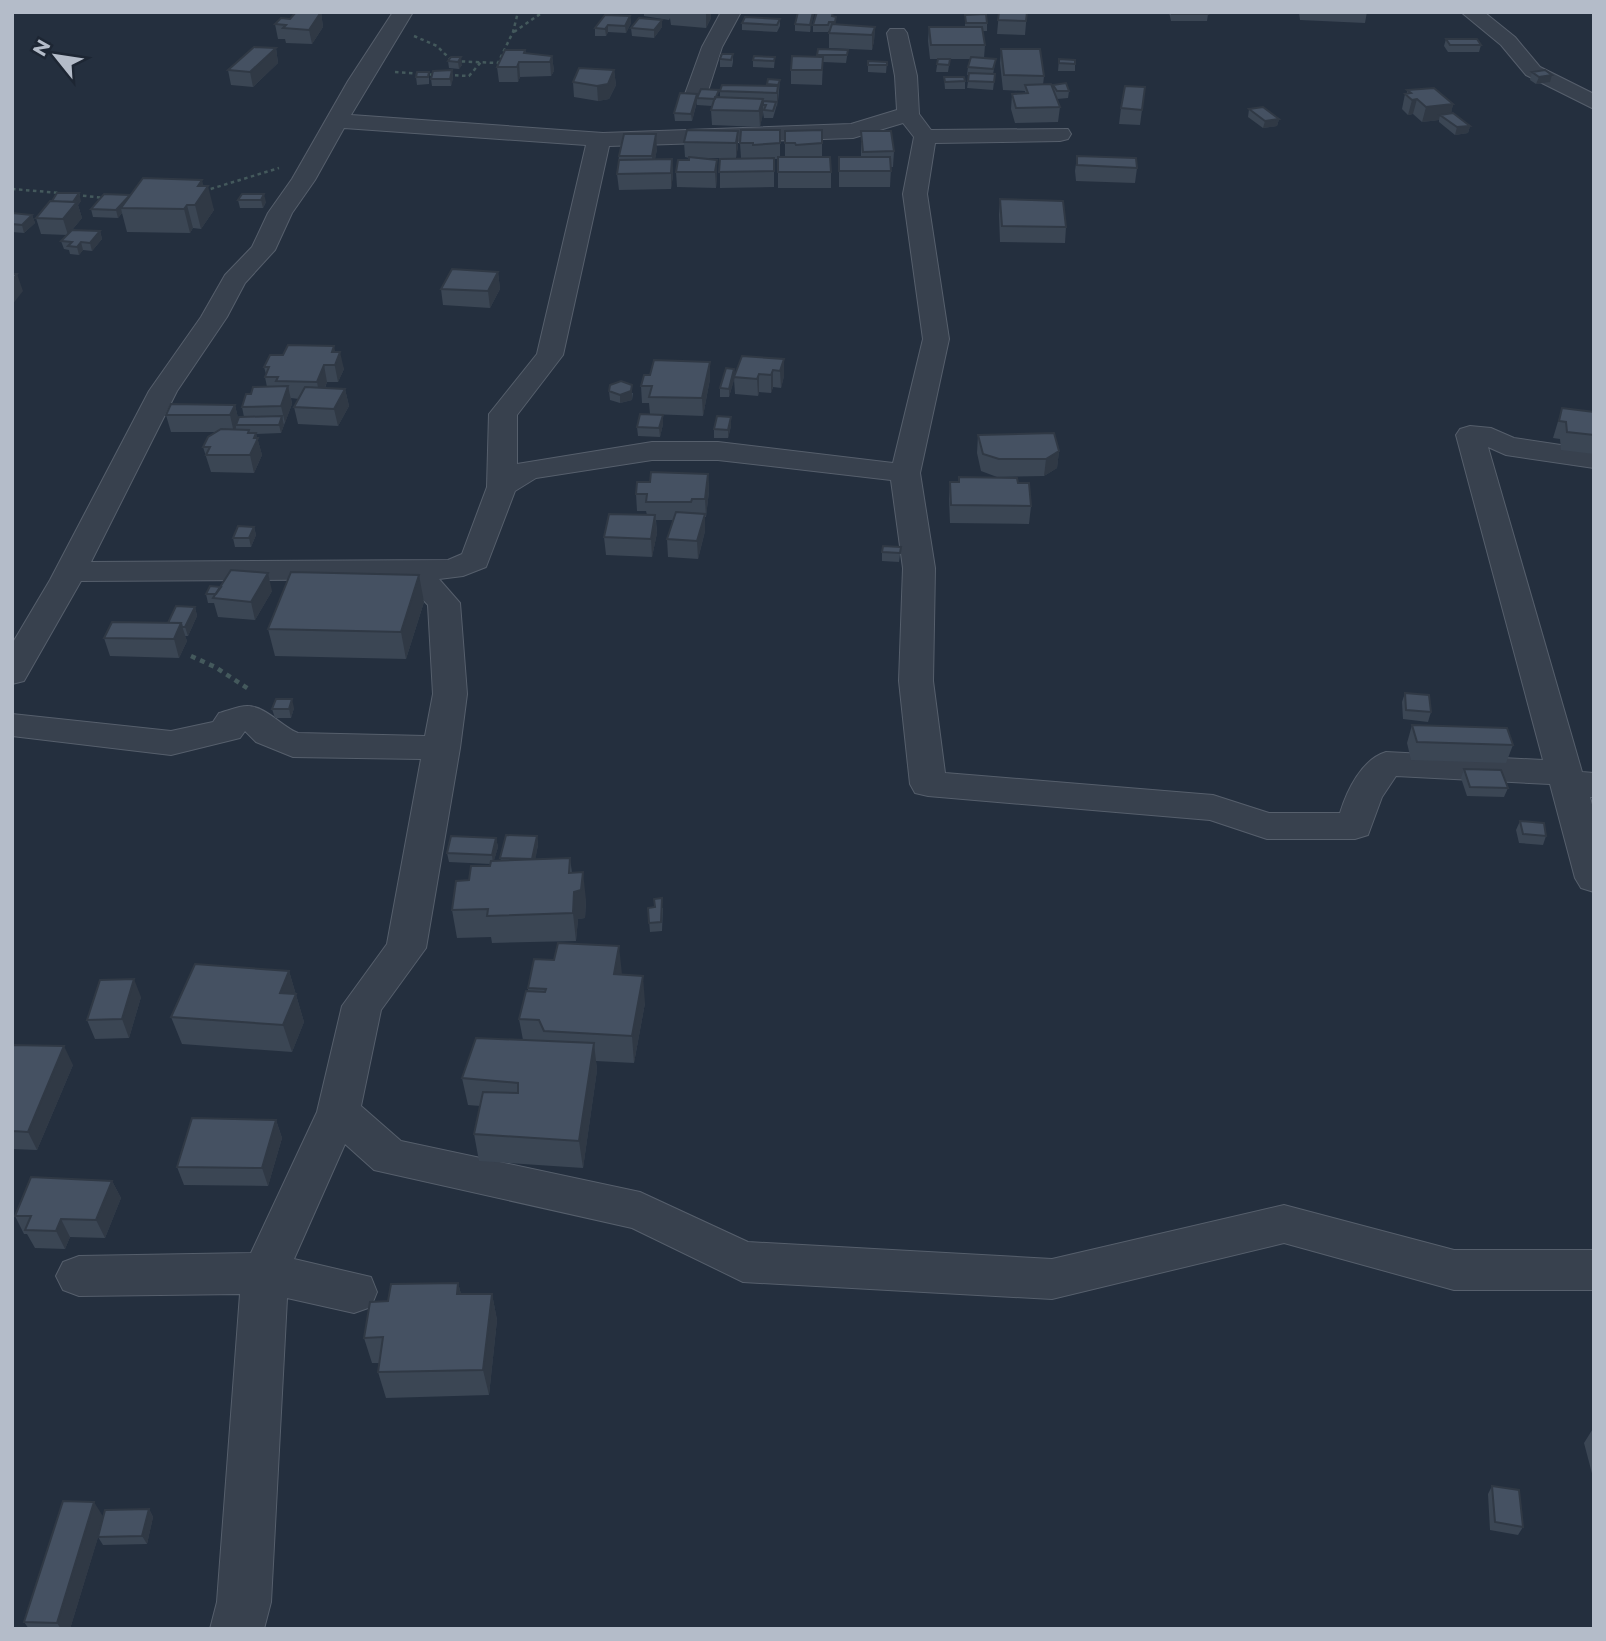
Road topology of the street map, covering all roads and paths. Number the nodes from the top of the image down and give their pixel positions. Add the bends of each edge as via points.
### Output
1 (518, 12) edge
2 (544, 12) edge
3 (731, 12) edge
4 (1471, 12) edge
5 (398, 20) edge
6 (513, 32) junction
7 (897, 33) dead end
8 (481, 62) junction
9 (367, 68) junction
10 (695, 93) edge
11 (1594, 103) edge
12 (908, 114) junction
13 (338, 121) junction
14 (1060, 134) dead end
15 (925, 137) junction
16 (599, 139) junction
17 (316, 158) junction
18 (12, 189) edge
19 (61, 194) edge
20 (75, 195) edge
21 (193, 195) edge
22 (116, 198) edge
23 (1594, 459) edge
24 (905, 474) junction
25 (502, 487) junction
26 (412, 569) junction
27 (71, 572) junction
28 (191, 656) dead end
29 (12, 673) edge
30 (247, 717) junction
31 (12, 725) edge
32 (442, 748) junction
33 (1575, 781) edge
34 (1594, 878) edge
35 (338, 1112) junction
36 (1594, 1270) edge
37 (265, 1273) junction
38 (79, 1276) dead end
39 (354, 1292) dead end
40 (237, 1629) edge

1 - 6 path
2 - 6 path
3 - 10 street
4 - 11 street via 1508,41 1533,71
5 - 8 path via 452,61
5 - 9 street
6 - 8 path via 498,63
7 - 12 street
8 - 9 path via 469,76
9 - 13 street
12 - 15 street
12 - 16 street via 853,131
13 - 16 street
13 - 17 street
14 - 15 street
15 - 24 street via 915,194 936,339
16 - 25 street via 551,355 503,414
17 - 21 path
17 - 27 street via 280,213 263,250 234,280 163,391
18 - 19 path
20 - 22 path
23 - 33 street via 1506,446 1491,437 1470,435
24 - 25 street via 718,452 652,451 527,470
24 - 33 street via 919,568 916,681 928,784 1213,808 1267,826 1354,826 1364,795 1386,764
25 - 26 street via 475,560 452,569
26 - 27 street
26 - 32 street via 444,603 450,694
27 - 29 street
28 - 30 path via 253,692
30 - 31 street via 231,720 228,730 171,743
30 - 32 street via 265,727 268,734 293,745
32 - 35 street via 406,948 362,1006
33 - 34 street
35 - 36 street via 389,1157 640,1211 743,1262 1052,1279 1284,1224 1454,1270
35 - 37 street
37 - 38 street
37 - 39 street
37 - 40 street via 244,1602

